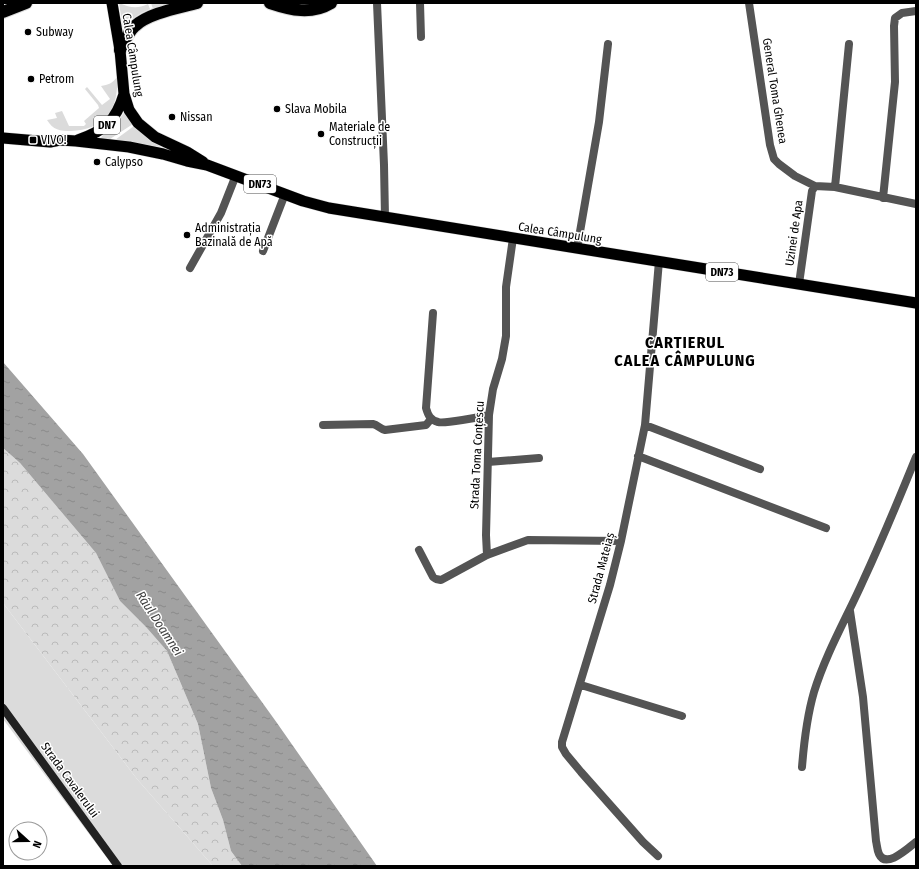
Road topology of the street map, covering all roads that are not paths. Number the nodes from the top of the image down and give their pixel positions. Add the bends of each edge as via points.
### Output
1 (26, 3) edge
2 (112, 3) edge
3 (179, 3) edge
4 (197, 3) edge
5 (270, 3) edge
6 (288, 3) edge
7 (314, 3) edge
8 (331, 3) edge
9 (377, 3) edge
10 (420, 3) edge
11 (749, 3) edge
12 (916, 11) edge
13 (3, 12) edge
14 (163, 12) junction
15 (421, 37) dead end
16 (608, 44) dead end
17 (849, 44) dead end
18 (120, 50) junction
19 (124, 94) junction
20 (4, 138) edge
21 (76, 141) junction
22 (207, 165) junction
23 (236, 175) junction
24 (814, 186) junction
25 (835, 187) junction
26 (285, 194) junction
27 (883, 198) junction
28 (916, 204) edge
29 (385, 217) junction
30 (513, 238) junction
31 (577, 249) junction
32 (263, 251) dead end
33 (659, 261) junction
34 (190, 268) dead end
35 (799, 284) junction
36 (916, 303) edge
37 (433, 313) dead end
38 (489, 415) junction
39 (431, 419) junction
40 (323, 425) dead end
41 (645, 425) junction
42 (638, 456) junction
43 (916, 457) edge
44 (539, 458) dead end
45 (488, 462) junction
46 (760, 468) dead end
47 (826, 528) dead end
48 (621, 541) junction
49 (418, 550) dead end
50 (487, 555) junction
51 (850, 610) junction
52 (580, 685) junction
53 (3, 708) edge
54 (682, 716) dead end
55 (802, 767) dead end
56 (916, 842) edge
57 (658, 856) dead end
58 (118, 866) edge

1 - 13 highway
2 - 18 highway, Calea Câmpulung / DN7
3 - 14 highway
4 - 14 highway
5 - 8 highway via 300,11 318,9
6 - 7 highway
9 - 29 street
10 - 15 street
11 - 24 street, General Toma Ghenea via 774,159 795,176
12 - 27 street via 902,13 895,18 895,82
14 - 18 highway via 134,26
16 - 31 street via 599,122
17 - 25 street
18 - 19 highway, Calea Câmpulung / DN7
19 - 21 highway, DN7 via 109,123 92,135
19 - 22 highway, Calea Câmpulung via 129,110 147,132 188,152
20 - 21 highway, Calea Câmpulung / DN7 via 50,142
21 - 22 highway, Calea Câmpulung via 129,147
22 - 23 highway, Calea Câmpulung / DN73
23 - 26 highway, Calea Câmpulung / DN73
23 - 34 street via 220,213
24 - 25 street
24 - 35 street, Uzinei de Apa
25 - 27 street
26 - 29 highway, Calea Câmpulung / DN73 via 329,208
26 - 32 street
27 - 28 street
29 - 30 highway, Calea Câmpulung / DN73
30 - 31 highway, Calea Câmpulung / DN73
30 - 38 street, Strada Toma Conțescu via 506,287 506,336
31 - 33 highway, Calea Câmpulung / DN73
33 - 35 highway, Calea Câmpulung / DN73
33 - 41 street, Strada Mateiaș
35 - 36 highway, Calea Câmpulung / DN73
37 - 39 street via 426,408
38 - 39 street via 439,423
38 - 45 street, Strada Toma Conțescu
39 - 40 street via 426,425 385,430 376,424
41 - 42 street, Strada Mateiaș
41 - 46 street
42 - 47 street
42 - 48 street, Strada Mateiaș
43 - 51 street
44 - 45 street
45 - 50 street, Strada Toma Conțescu
48 - 50 street via 528,540
48 - 52 street, Strada Mateiaș
49 - 50 street via 438,580
51 - 55 street via 826,659 814,693 804,737
51 - 56 street via 863,697 879,854 886,860 891,860
52 - 54 street
52 - 57 street, Strada Mateiaș via 562,748
53 - 58 main road, Strada Cavalerului

